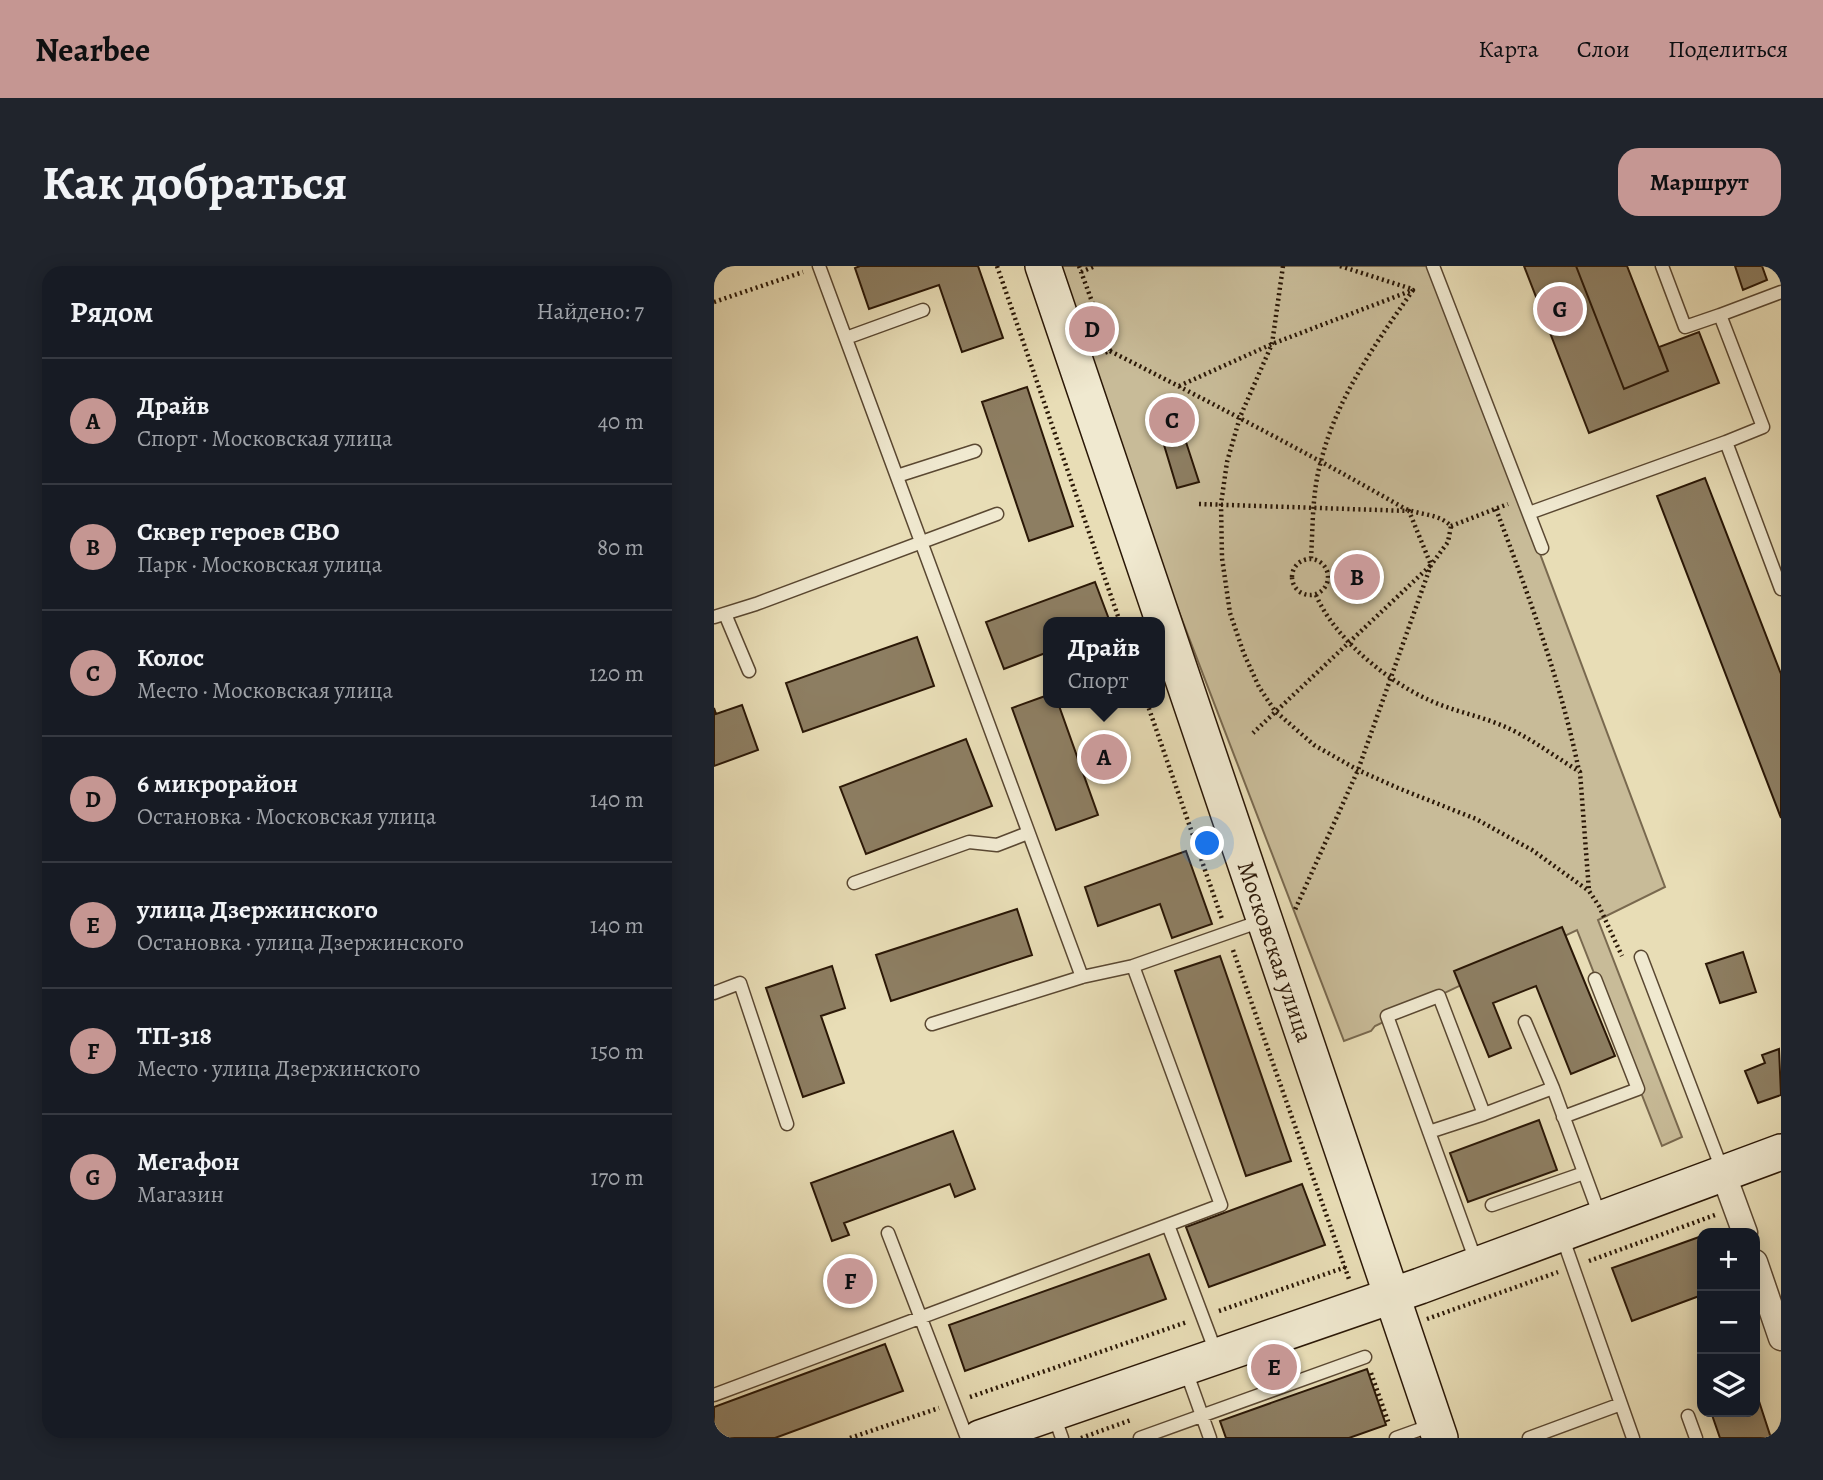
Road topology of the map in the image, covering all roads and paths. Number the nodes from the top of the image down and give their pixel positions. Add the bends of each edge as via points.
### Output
1 (819, 266) edge
2 (997, 266) edge
3 (1043, 266) edge
4 (1095, 266) edge
5 (1283, 266) edge
6 (1340, 266) edge
7 (1433, 266) edge
8 (1662, 266) edge
9 (1081, 272) dead end
10 (1413, 290) junction
11 (1781, 292) edge
12 (714, 302) edge
13 (923, 310) dead end
14 (1720, 315) junction
15 (846, 338) junction
16 (1272, 344) junction
17 (1110, 351) dead end
18 (1179, 386) junction
19 (1240, 417) junction
20 (1726, 442) junction
21 (975, 451) dead end
22 (1321, 461) junction
23 (897, 476) junction
24 (1523, 498) junction
25 (1199, 504) dead end
26 (1221, 504) junction
27 (1314, 507) junction
28 (1496, 509) junction
29 (1409, 511) junction
30 (1529, 513) junction
31 (997, 514) dead end
32 (1451, 526) junction
33 (921, 541) junction
34 (1542, 548) dead end
35 (1311, 558) junction
36 (1431, 565) junction
37 (1781, 589) edge
38 (1316, 595) junction
39 (719, 616) edge
40 (1117, 617) edge
41 (1348, 641) junction
42 (749, 671) dead end
43 (1391, 678) junction
44 (1149, 708) edge
45 (1275, 711) junction
46 (1252, 733) dead end
47 (1358, 770) junction
48 (1580, 772) junction
49 (1028, 833) junction
50 (854, 883) dead end
51 (1589, 891) junction
52 (1278, 918) junction
53 (1227, 933) junction
54 (1640, 957) dead end
55 (1133, 966) junction
56 (1627, 967) dead end
57 (1082, 977) junction
58 (1595, 979) dead end
59 (714, 993) edge
60 (1525, 1022) dead end
61 (932, 1024) dead end
62 (1553, 1088) junction
63 (1483, 1114) junction
64 (1563, 1117) junction
65 (787, 1124) dead end
66 (1429, 1132) junction
67 (1781, 1152) edge
68 (1584, 1172) junction
69 (1723, 1172) junction
70 (1492, 1205) dead end
71 (1601, 1219) junction
72 (1168, 1225) junction
73 (1743, 1228) edge
74 (888, 1233) dead end
75 (1561, 1233) junction
76 (1378, 1256) junction
77 (1477, 1264) junction
78 (1345, 1268) junction
79 (1760, 1277) edge
80 (1392, 1296) junction
81 (1359, 1307) junction
82 (1203, 1317) junction
83 (919, 1318) junction
84 (1781, 1338) edge
85 (1365, 1357) joint
86 (1201, 1362) junction
87 (714, 1395) edge
88 (953, 1403) junction
89 (1621, 1404) junction
90 (1202, 1415) junction
91 (1688, 1416) dead end
92 (1057, 1425) edge
93 (1437, 1431) edge
94 (1393, 1432) edge
95 (850, 1438) edge
96 (967, 1438) edge
97 (980, 1438) edge
98 (1140, 1438) edge
99 (1210, 1438) edge
100 (1529, 1438) edge
101 (1633, 1438) edge
102 (1696, 1438) edge

1 - 12 path
1 - 15 lane
2 - 40 path
3 - 52 street, Московская улица
4 - 9 path
5 - 16 path
6 - 10 path
7 - 24 lane
8 - 14 lane via 1685,327
10 - 16 path
10 - 22 path via 1358,372 1336,415
11 - 14 lane
13 - 15 lane
14 - 20 lane via 1763,427
15 - 23 lane
16 - 18 path
16 - 19 path
17 - 18 path
18 - 19 path
19 - 22 path
19 - 26 path
20 - 30 lane
20 - 37 lane
21 - 23 lane
22 - 27 path
22 - 29 path
23 - 33 lane
24 - 28 path
24 - 30 lane
25 - 26 path
26 - 27 path
26 - 45 path via 1230,613 1259,687
27 - 29 path
27 - 35 path
28 - 32 path
28 - 48 path via 1571,730
29 - 32 path via 1439,517
29 - 36 path
30 - 34 lane
31 - 33 lane
32 - 36 path via 1448,542
33 - 39 lane
33 - 49 lane
35 - 38 path via 1329,574 1328,583
35 - 38 path via 1297,565 1292,580 1300,593
36 - 41 path
36 - 43 path
38 - 41 path
39 - 42 lane
41 - 43 path
41 - 45 path
43 - 47 path
43 - 48 path via 1428,700 1502,725
44 - 53 path
45 - 46 path
45 - 47 path via 1314,745
47 - 51 path via 1476,818 1532,850
47 - 52 path
48 - 51 path
49 - 50 lane via 997,845 970,842
49 - 57 lane
51 - 56 path
52 - 53 lane
52 - 76 street, Московская улица
53 - 55 lane
53 - 78 path
54 - 69 lane
55 - 57 lane
55 - 72 lane via 1221,1205
57 - 61 lane
58 - 64 lane via 1638,1089
59 - 65 lane via 740,983
60 - 62 lane
62 - 63 lane
62 - 64 lane
63 - 66 lane
63 - 66 lane via 1439,996 1387,1016
64 - 68 lane
66 - 77 lane
67 - 69 street
68 - 70 lane
68 - 71 lane
69 - 71 street
69 - 73 street
71 - 75 street
72 - 82 lane
72 - 83 lane
74 - 83 lane
75 - 77 street
75 - 89 lane
76 - 78 path
76 - 80 street, Московская улица
77 - 80 street
78 - 81 path
78 - 82 path
79 - 84 street
80 - 81 street
80 - 93 street, Московская улица
81 - 86 street
82 - 86 lane
82 - 88 path
83 - 87 lane
83 - 88 lane
85 - 90 lane
85 - 94 path
86 - 90 lane
86 - 92 street
88 - 95 path
88 - 96 lane
89 - 100 lane
89 - 101 lane
90 - 98 lane
90 - 99 lane
91 - 102 lane
92 - 97 street
93 - 94 lane

